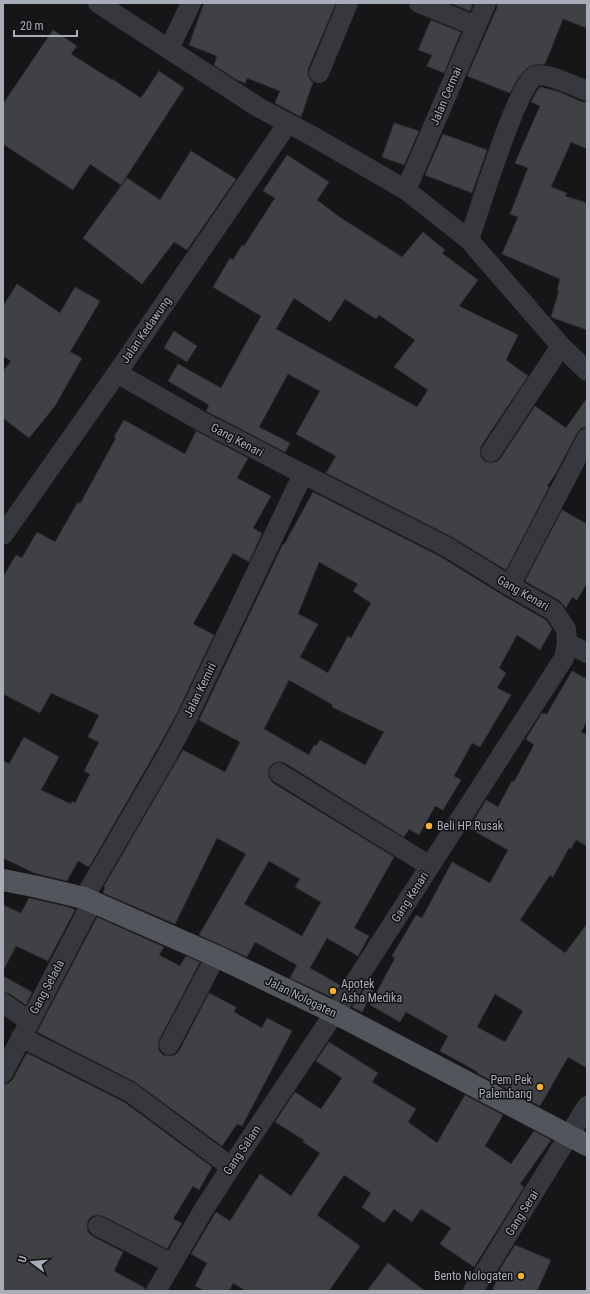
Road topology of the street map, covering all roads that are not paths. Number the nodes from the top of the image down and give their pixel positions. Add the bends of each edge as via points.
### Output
1 (98, 3) edge
2 (191, 3) edge
3 (348, 3) edge
4 (419, 3) edge
5 (486, 3) edge
6 (476, 26) junction
7 (169, 49) junction
8 (319, 73) dead end
9 (587, 90) edge
10 (288, 123) junction
11 (406, 190) junction
12 (469, 240) junction
13 (561, 346) junction
14 (587, 371) edge
15 (117, 373) junction
16 (587, 438) edge
17 (491, 452) dead end
18 (303, 474) junction
19 (3, 536) edge
20 (510, 586) junction
21 (567, 643) junction
22 (587, 653) edge
23 (279, 773) dead end
24 (430, 866) junction
25 (3, 880) edge
26 (88, 900) junction
27 (216, 956) junction
28 (3, 1003) edge
29 (335, 1013) junction
30 (25, 1029) junction
31 (169, 1045) dead end
32 (3, 1073) edge
33 (587, 1106) edge
34 (578, 1140) edge
35 (231, 1167) junction
36 (98, 1226) dead end
37 (172, 1264) junction
38 (156, 1291) edge
39 (473, 1291) edge

1 - 7 street
2 - 7 street
3 - 8 street
4 - 6 street
5 - 6 street, Jalan Cermai
6 - 11 street, Jalan Cermai
7 - 10 street via 258,107
9 - 12 street via 550,77 531,78 518,101
10 - 11 street
10 - 15 street, Jalan Kedawung
11 - 12 street
12 - 13 street
13 - 14 street
13 - 17 street
15 - 18 street, Gang Kenari via 199,420
15 - 19 street, Jalan Kedawung
16 - 20 street
18 - 20 street, Gang Kenari via 447,546
18 - 26 street, Jalan Kemiri via 188,716
20 - 21 street, Gang Kenari via 554,611 566,629
21 - 22 street
21 - 24 street, Gang Kenari via 564,658
23 - 24 street
24 - 29 street, Gang Kenari
25 - 26 main road, Jalan Nologaten via 38,886
26 - 27 main road, Jalan Nologaten
26 - 30 street, Gang Selada
27 - 29 main road, Jalan Nologaten
27 - 31 street
28 - 30 street
29 - 34 main road, Jalan Nologaten
29 - 35 street, Gang Salam
30 - 32 street, Gang Selada
30 - 35 street via 130,1092
33 - 34 street, Gang Serai
34 - 39 street, Gang Serai
35 - 37 street, Gang Salam
36 - 37 street
37 - 38 street, Gang Salam

